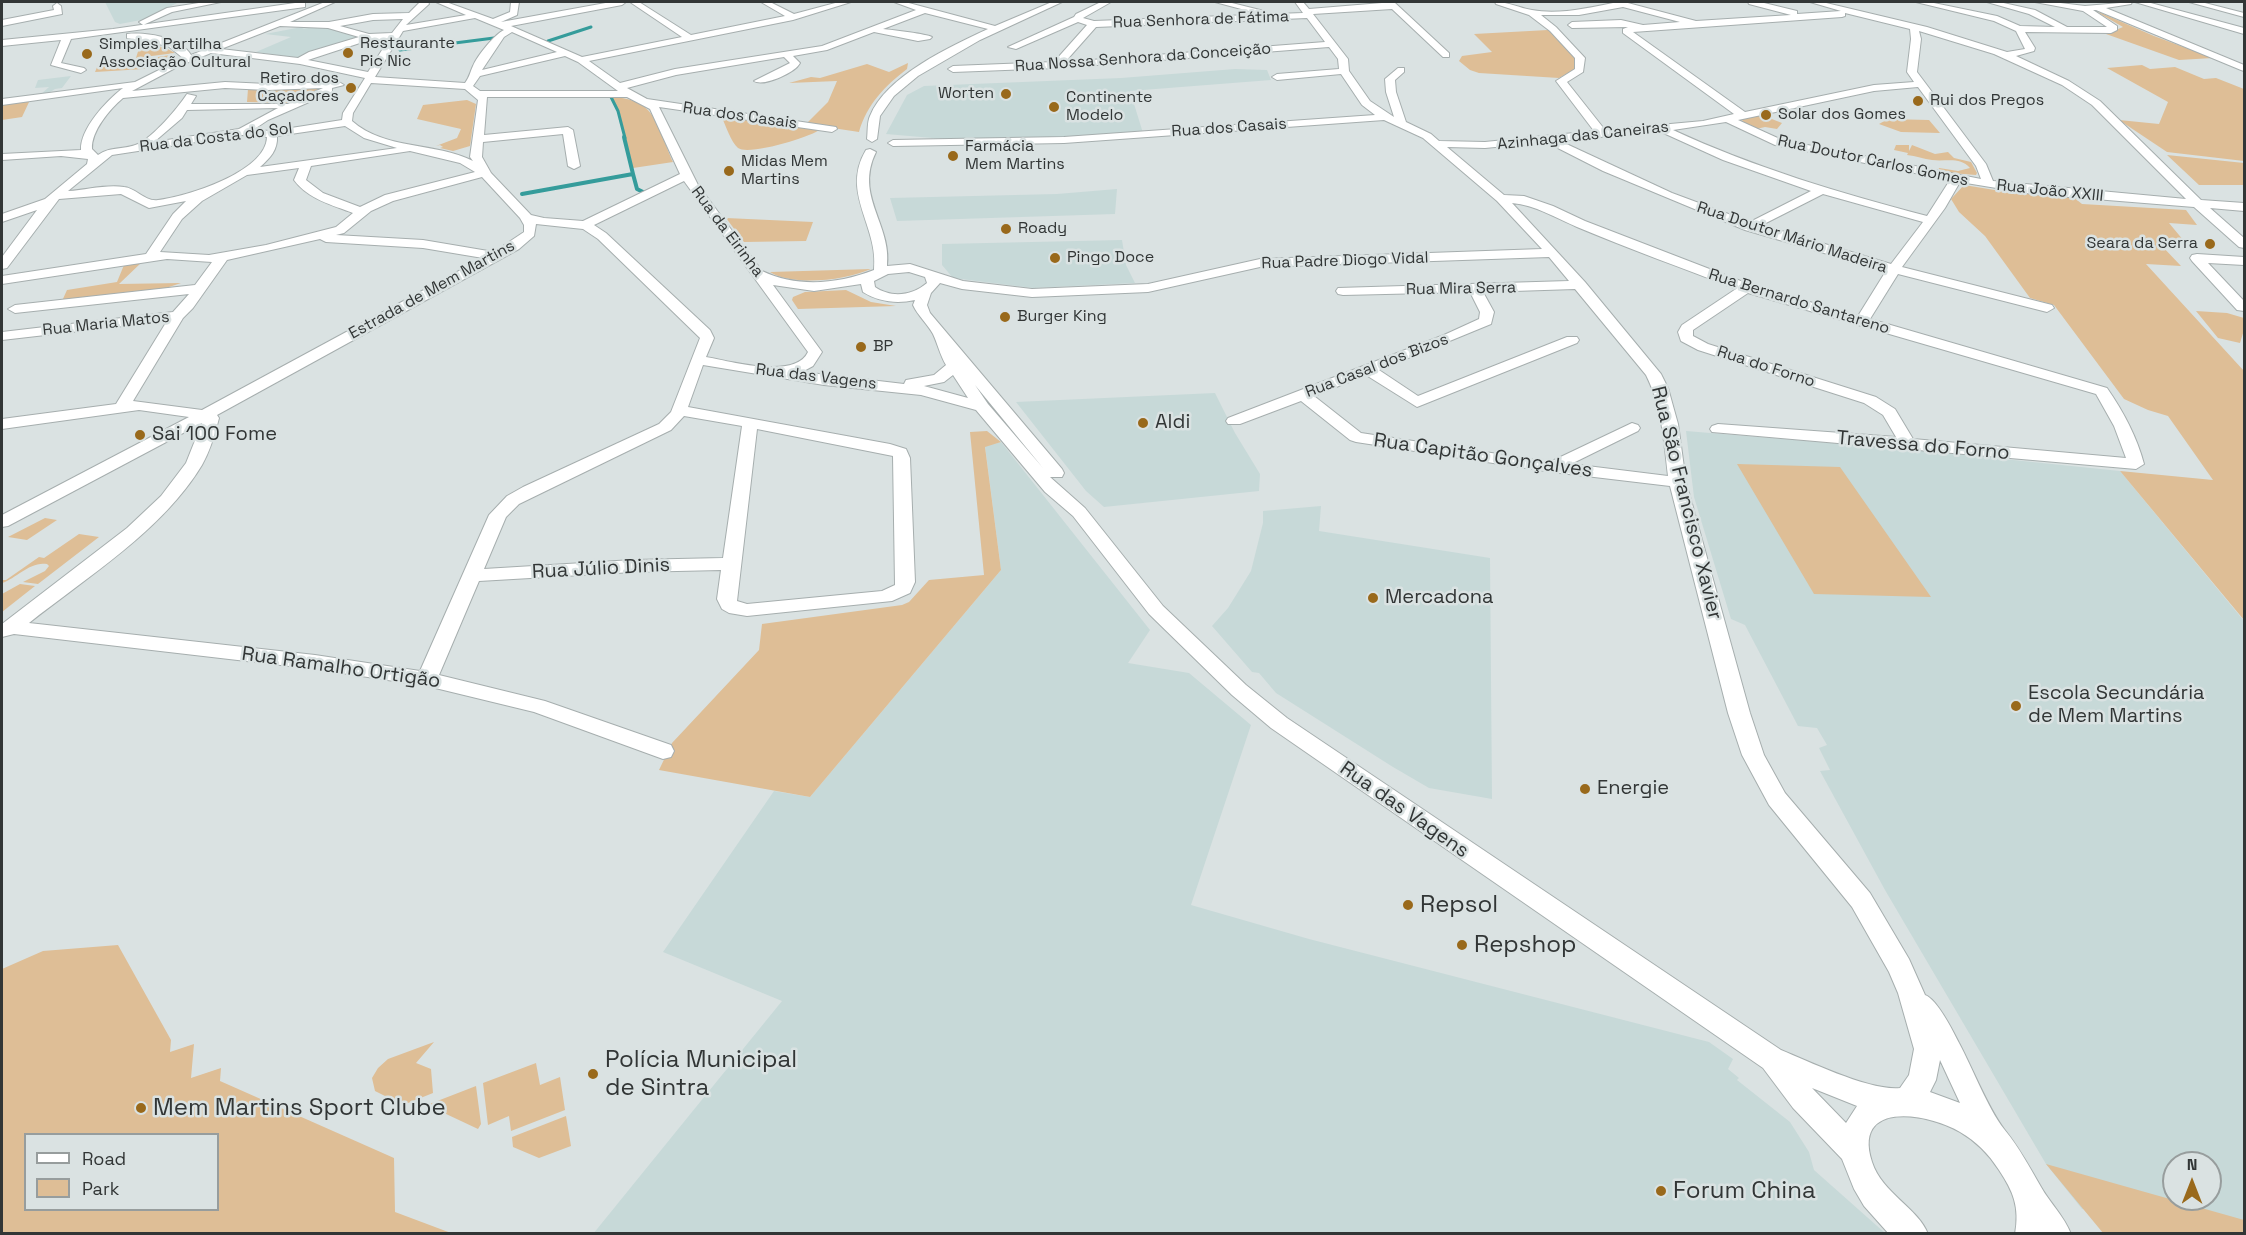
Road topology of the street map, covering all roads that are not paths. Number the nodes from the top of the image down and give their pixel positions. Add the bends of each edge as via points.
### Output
1 (218, 2) edge
2 (323, 2) edge
3 (331, 2) edge
4 (442, 2) edge
5 (515, 2) edge
6 (622, 2) edge
7 (634, 2) edge
8 (765, 2) edge
9 (847, 2) edge
10 (899, 2) edge
11 (1058, 2) edge
12 (1107, 2) edge
13 (1219, 2) edge
14 (1299, 2) edge
15 (1499, 2) edge
16 (1546, 2) edge
17 (1752, 2) edge
18 (1814, 2) edge
19 (1920, 2) edge
20 (1955, 2) edge
21 (1991, 2) edge
22 (2039, 2) edge
23 (2128, 2) edge
24 (2139, 2) edge
25 (2193, 2) edge
26 (307, 3) edge
27 (1620, 3) edge
28 (1392, 4) edge
29 (57, 6) dead end
30 (419, 6) edge
31 (381, 7) dead end
32 (2097, 8) junction
33 (2085, 9) junction
34 (926, 10) junction
35 (1973, 10) junction
36 (1850, 11) junction
37 (1579, 12) junction
38 (1532, 13) junction
39 (1308, 14) junction
40 (2244, 15) edge
41 (476, 16) junction
42 (794, 17) junction
43 (1280, 17) junction
44 (1808, 17) junction
45 (361, 18) junction
46 (1077, 18) junction
47 (2, 23) edge
48 (275, 24) junction
49 (497, 24) junction
50 (1093, 24) junction
51 (1696, 24) junction
52 (328, 25) junction
53 (1568, 26) dead end
54 (991, 27) dead end
55 (1643, 27) junction
56 (143, 28) junction
57 (512, 29) junction
58 (2019, 29) junction
59 (2046, 29) junction
60 (876, 30) junction
61 (2071, 30) junction
62 (2244, 31) edge
63 (113, 32) junction
64 (397, 32) junction
65 (1915, 34) junction
66 (67, 37) junction
67 (369, 37) junction
68 (690, 38) junction
69 (918, 39) dead end
70 (2, 43) edge
71 (1333, 44) junction
72 (1013, 47) dead end
73 (208, 51) junction
74 (370, 51) dead end
75 (565, 53) junction
76 (787, 55) junction
77 (1446, 55) dead end
78 (2007, 55) junction
79 (189, 59) junction
80 (581, 60) junction
81 (300, 61) junction
82 (1056, 64) junction
83 (2244, 68) edge
84 (953, 69) dead end
85 (81, 70) dead end
86 (1401, 70) dead end
87 (1344, 71) junction
88 (477, 74) junction
89 (366, 77) junction
90 (1277, 77) dead end
91 (759, 81) dead end
92 (138, 83) junction
93 (1920, 84) junction
94 (241, 85) junction
95 (339, 85) junction
96 (468, 87) junction
97 (618, 87) junction
98 (192, 89) junction
99 (479, 94) junction
100 (629, 94) junction
101 (118, 96) junction
102 (2, 102) edge
103 (648, 102) junction
104 (1725, 102) junction
105 (1366, 103) junction
106 (295, 104) junction
107 (1394, 104) junction
108 (240, 105) junction
109 (267, 105) junction
110 (185, 107) junction
111 (1762, 111) junction
112 (1742, 115) junction
113 (1385, 117) junction
114 (264, 118) junction
115 (1727, 119) junction
116 (347, 122) junction
117 (1401, 124) junction
118 (1660, 128) junction
119 (832, 129) dead end
120 (242, 132) junction
121 (272, 134) junction
122 (1602, 134) junction
123 (87, 139) junction
124 (477, 139) junction
125 (1548, 139) junction
126 (863, 143) junction
127 (1438, 144) junction
128 (141, 147) junction
129 (421, 148) junction
130 (883, 149) junction
131 (34, 154) junction
132 (2, 157) edge
133 (90, 161) junction
134 (307, 163) junction
135 (574, 166) dead end
136 (244, 173) junction
137 (485, 173) junction
138 (1956, 179) junction
139 (689, 181) junction
140 (1988, 184) junction
141 (1820, 191) junction
142 (203, 193) junction
143 (53, 198) junction
144 (1501, 198) junction
145 (2197, 203) junction
146 (167, 204) junction
147 (186, 207) junction
148 (2244, 207) edge
149 (362, 212) junction
150 (2, 218) edge
151 (527, 218) junction
152 (1930, 220) junction
153 (585, 225) junction
154 (1749, 227) junction
155 (526, 237) junction
156 (314, 238) junction
157 (2244, 244) edge
158 (882, 250) junction
159 (1552, 253) junction
160 (496, 256) junction
161 (150, 258) junction
162 (222, 258) junction
163 (2244, 261) edge
164 (2, 265) edge
165 (910, 268) junction
166 (1893, 271) junction
167 (756, 272) junction
168 (876, 273) junction
169 (2, 280) edge
170 (840, 284) junction
171 (812, 285) junction
172 (1580, 285) junction
173 (929, 286) junction
174 (1746, 288) junction
175 (200, 289) junction
176 (867, 289) junction
177 (1475, 289) junction
178 (1343, 291) dead end
179 (890, 298) junction
180 (779, 303) junction
181 (2242, 307) dead end
182 (2047, 308) dead end
183 (15, 309) dead end
184 (924, 314) junction
185 (177, 316) junction
186 (1862, 321) junction
187 (2, 336) edge
188 (941, 338) junction
189 (1572, 340) dead end
190 (814, 348) junction
191 (697, 360) junction
192 (954, 366) junction
193 (1367, 369) junction
194 (767, 371) junction
195 (1303, 394) junction
196 (122, 406) junction
197 (982, 407) junction
198 (679, 410) junction
199 (206, 415) junction
200 (1234, 421) dead end
201 (750, 423) junction
202 (2, 424) edge
203 (1632, 428) dead end
204 (1718, 429) dead end
205 (1907, 443) junction
206 (133, 454) junction
207 (196, 461) junction
208 (2127, 465) joint
209 (1552, 467) junction
210 (1677, 482) junction
211 (1078, 512) junction
212 (2, 522) edge
213 (731, 564) junction
214 (470, 576) junction
215 (6, 630) edge
216 (427, 679) junction
217 (663, 751) dead end
218 (1911, 993) junction
219 (1771, 1059) junction
220 (1899, 1101) junction
221 (1994, 1139) junction
222 (1855, 1152) junction
223 (2030, 1197) junction
224 (1912, 1233) edge
225 (2030, 1233) edge
226 (2056, 1233) edge

1 - 56 street via 168,10 140,24
2 - 26 street
3 - 48 street
4 - 30 street
4 - 41 street
5 - 49 street via 514,13
6 - 49 street
7 - 68 street
8 - 42 street
9 - 42 street
10 - 34 street
11 - 126 street via 955,49 912,74 883,102
12 - 46 street
13 - 43 street
14 - 39 street, Rua São Francisco Xavier
15 - 38 street
16 - 37 street
17 - 44 street
18 - 36 street
19 - 35 street
20 - 35 street
21 - 61 street via 2032,12
22 - 33 street
23 - 32 street
24 - 62 street
25 - 40 street
26 - 56 street
27 - 37 street
27 - 51 street
28 - 39 street, Rua Senhora de Fátima
28 - 77 street
29 - 47 street via 59,12
30 - 45 street
30 - 64 street
31 - 45 street via 363,9
32 - 33 street
32 - 83 street
33 - 61 street via 2114,28 2101,32
34 - 54 street
34 - 60 street
35 - 58 street
35 - 59 street via 2004,12 2047,23 2050,26
36 - 44 street
36 - 65 street
37 - 38 street
38 - 122 street via 1580,58 1580,70 1561,81
39 - 43 street, Rua Senhora de Fátima
39 - 71 street, Rua São Francisco Xavier
41 - 49 street
41 - 64 street
42 - 68 street
43 - 50 street, Rua Senhora de Fátima
44 - 51 street
45 - 52 street
46 - 50 street
46 - 72 street
48 - 52 street
48 - 73 street
49 - 57 street
50 - 82 street
51 - 55 street
52 - 67 street
53 - 55 street via 1612,23
55 - 104 street via 1626,31
56 - 63 street
57 - 75 street
57 - 88 street via 501,34 477,67
58 - 59 street
58 - 78 street via 2029,51
59 - 61 street
60 - 69 street
60 - 76 street
63 - 66 street
63 - 79 street via 174,45 185,51
64 - 67 street
64 - 89 street
65 - 78 street via 1949,38
65 - 93 street, Rua João XXIII via 1912,72
66 - 70 street
66 - 85 street via 56,65
67 - 74 street
67 - 81 street
68 - 80 street
71 - 82 street, Rua Nossa Senhora da Conceição
71 - 87 street, Rua São Francisco Xavier via 1343,59
73 - 79 street
73 - 81 street
75 - 80 street
75 - 88 street
76 - 91 street via 795,66
76 - 97 street via 675,72
78 - 145 street via 2059,79 2096,104
79 - 92 street
80 - 97 street
81 - 89 street
82 - 84 street, Rua Nossa Senhora da Conceição
86 - 107 street via 1390,79
87 - 90 street
87 - 105 street, Rua São Francisco Xavier
88 - 96 street
89 - 95 street
89 - 96 street
89 - 116 street
92 - 101 street
92 - 102 street
93 - 111 street, Azinhaga das Caneiras via 1874,88
93 - 140 street, Rua João XXIII via 1982,166
94 - 95 street
94 - 98 street
94 - 108 street
95 - 106 street
96 - 99 street
97 - 100 street
98 - 101 street
98 - 110 street
99 - 100 street
99 - 124 street via 483,100
100 - 103 street
101 - 123 street via 106,107
103 - 119 street, Rua dos Casais
103 - 139 street, Rua da Eirinha via 656,109
104 - 111 street
104 - 112 street
105 - 107 street
105 - 113 street, Rua São Francisco Xavier
106 - 109 street
106 - 114 street
107 - 117 street
108 - 109 street
108 - 110 street
109 - 114 street
110 - 128 street
111 - 112 street, Azinhaga das Caneiras
112 - 115 street, Azinhaga das Caneiras
113 - 117 street, Rua São Francisco Xavier
113 - 130 street, Rua dos Casais via 1064,140 917,141
114 - 120 street
115 - 118 street, Azinhaga das Caneiras
115 - 138 street, Rua Doutor Carlos Gomes via 1779,143
116 - 121 street, Rua da Costa do Sol
116 - 129 street, Estrada de Mem Martins via 363,135
117 - 127 street, Rua São Francisco Xavier
118 - 122 street, Azinhaga das Caneiras
118 - 141 street via 1750,168
120 - 121 street, Rua da Costa do Sol
120 - 128 street, Rua da Costa do Sol
121 - 136 street via 271,150
122 - 125 street, Azinhaga das Caneiras
123 - 131 street via 63,150
123 - 133 street
124 - 135 street via 568,130
124 - 137 street via 476,157
125 - 127 street, Azinhaga das Caneiras via 1485,145
125 - 154 street, Rua Doutor Mário Madeira via 1667,197
126 - 130 street
126 - 130 street via 883,139
127 - 144 street, Rua São Francisco Xavier
128 - 133 street, Rua da Costa do Sol
129 - 134 street
129 - 137 street, Estrada de Mem Martins via 465,161
130 - 158 street via 866,157 862,174 871,224
131 - 132 street
131 - 133 street via 69,153
133 - 143 street, Rua da Costa do Sol
134 - 136 street
134 - 149 street via 300,180 303,185
136 - 142 street
137 - 149 street via 396,196
137 - 151 street, Estrada de Mem Martins
138 - 140 street, Rua Doutor Carlos Gomes
138 - 152 street
139 - 153 street via 665,186
139 - 167 street, Rua da Eirinha
140 - 145 street, Rua João XXIII
141 - 152 street
141 - 154 street
142 - 146 street
142 - 147 street
143 - 146 street via 123,190 151,204
143 - 150 street
143 - 164 street
144 - 159 street, Rua São Francisco Xavier
144 - 174 street, Rua Bernardo Santareno via 1524,200 1549,209
145 - 148 street, Rua João XXIII
145 - 157 street
146 - 147 street
147 - 161 street
149 - 156 street via 343,229
151 - 153 street
151 - 155 street, Estrada de Mem Martins via 532,229
152 - 166 street
153 - 155 street
153 - 191 street via 628,259 704,331 706,338
154 - 166 street, Rua Doutor Mário Madeira
155 - 160 street, Estrada de Mem Martins
156 - 160 street via 423,244
156 - 162 street
158 - 165 street
158 - 168 street via 883,260
159 - 172 street, Rua São Francisco Xavier
159 - 173 street, Rua Padre Diogo Vidal via 1260,263 1148,288 1032,293 962,285
160 - 199 street, Estrada de Mem Martins
161 - 162 street
161 - 169 street
162 - 175 street
163 - 181 street via 2197,258
165 - 168 street
165 - 173 street via 925,271
166 - 182 street, Rua Doutor Mário Madeira
166 - 186 street
167 - 171 street via 776,283
167 - 180 street, Rua da Eirinha
168 - 170 street
168 - 176 street via 867,280
170 - 171 street
170 - 176 street
171 - 180 street via 786,292
172 - 177 street, Rua Mira Serra
172 - 210 street, Rua São Francisco Xavier via 1646,364 1660,388 1670,424
173 - 179 street, Rua Padre Diogo Vidal via 909,297
173 - 184 street via 920,304
174 - 186 street, Rua Bernardo Santareno
174 - 205 street, Rua do Forno via 1687,328 1686,338 1870,400 1889,412
175 - 183 street
175 - 185 street
176 - 179 street
177 - 178 street, Rua Mira Serra
177 - 193 street, Rua Casal dos Bizos via 1487,312 1486,321
179 - 184 street via 904,301
180 - 190 street, Rua da Eirinha
184 - 188 street
185 - 187 street, Rua Maria Matos
185 - 196 street, Rua Maria Matos
186 - 208 street, Rua Bernardo Santareno via 2102,391 2132,447 2136,464
188 - 192 street
188 - 211 street, Rua das Vagens via 960,355 1067,487
189 - 193 street via 1417,402
190 - 192 street, Rua das Vagens via 826,365 853,377 910,383 939,379
190 - 194 street via 814,356 807,364 793,370
191 - 194 street, Rua das Vagens
191 - 198 street
192 - 197 street
193 - 195 street, Rua Casal dos Bizos
194 - 197 street, Rua das Vagens via 922,390
195 - 200 street, Rua Casal dos Bizos
195 - 209 street, Rua Capitão Gonçalves via 1356,436
196 - 199 street via 154,405
196 - 202 street
197 - 211 street, Rua das Vagens via 1051,488
198 - 201 street
198 - 214 street via 671,423 658,432 513,500 493,522
199 - 206 street, Estrada de Mem Martins
199 - 207 street via 211,418 209,431
201 - 213 street
201 - 213 street via 900,453 906,582 903,589 885,597 736,609 727,599
203 - 209 street
204 - 205 street, Travessa do Forno
205 - 208 street, Travessa do Forno
206 - 207 street via 184,442 200,450
206 - 212 street, Estrada de Mem Martins
207 - 215 street via 155,514
209 - 210 street, Rua Capitão Gonçalves
210 - 218 street, Rua São Francisco Xavier via 1738,713 1755,762 1777,799 1861,900
211 - 219 street, Rua das Vagens via 1156,610 1279,723
213 - 214 street, Rua Júlio Dinis
214 - 216 street
215 - 216 street, Rua Ramalho Ortigão via 315,662
216 - 217 street, Rua Ramalho Ortigão via 538,706
218 - 220 street, Rua São Francisco Xavier via 1928,1049 1922,1080
218 - 221 street, Rua São Francisco Xavier via 1935,1025
219 - 220 street, Rua das Vagens via 1852,1091
219 - 222 street, Rua das Vagens via 1803,1099
220 - 221 street, Rua das Vagens via 1944,1109
220 - 222 street via 1870,1112 1857,1129
221 - 223 street, Rua São Francisco Xavier via 2024,1180
222 - 224 street via 1873,1196
223 - 225 street via 2034,1218
223 - 226 street

